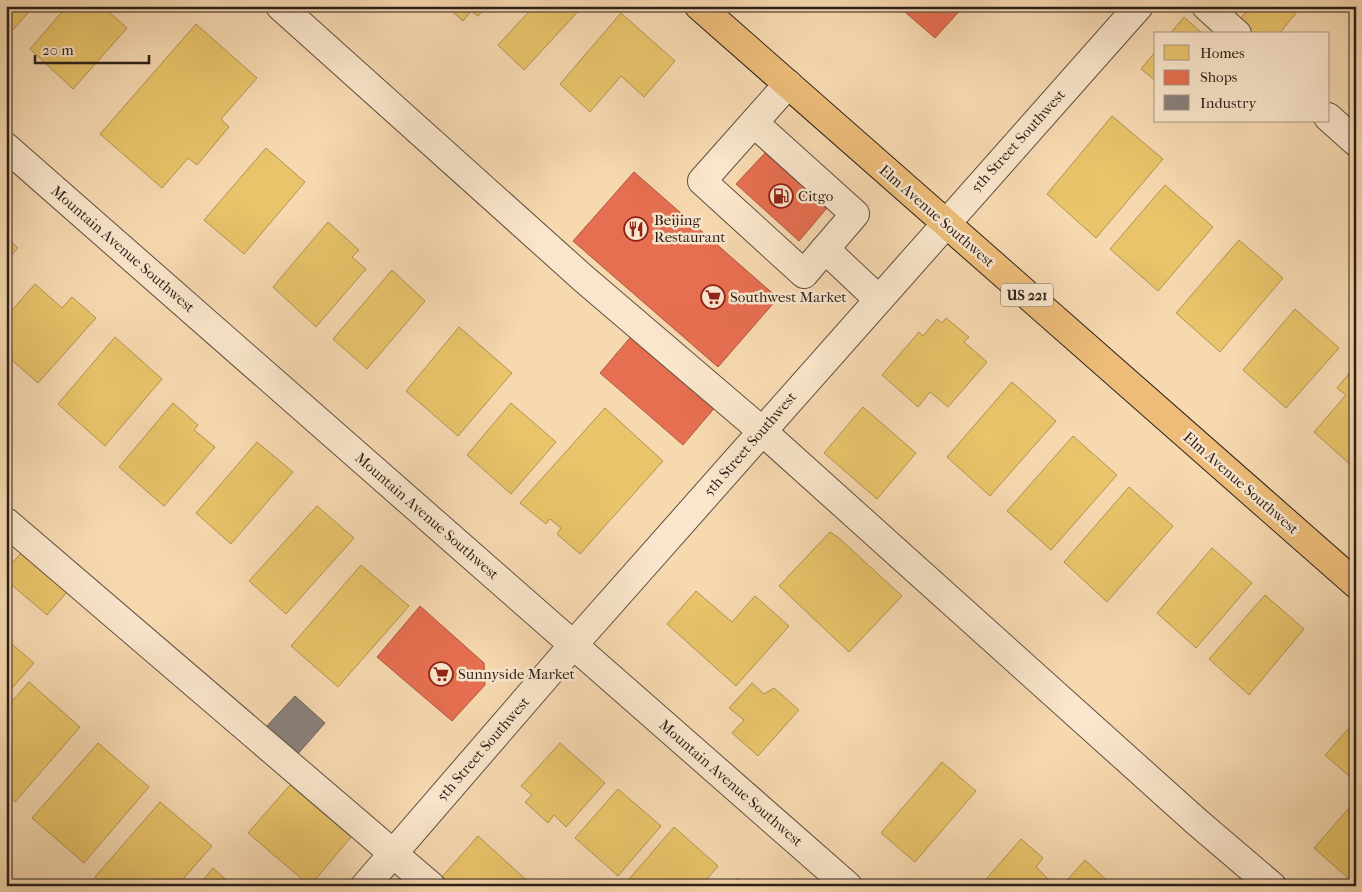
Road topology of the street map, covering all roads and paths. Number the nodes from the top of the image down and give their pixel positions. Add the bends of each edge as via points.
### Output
1 (280, 6) edge
2 (699, 6) edge
3 (1206, 6) edge
4 (1138, 7) edge
5 (1235, 32) edge
6 (788, 84) junction
7 (1330, 119) edge
8 (754, 123) junction
9 (1356, 142) edge
10 (6, 147) edge
11 (946, 223) junction
12 (825, 249) junction
13 (878, 299) junction
14 (762, 431) junction
15 (6, 522) edge
16 (1356, 584) edge
17 (574, 644) junction
18 (393, 854) junction
19 (365, 886) edge
20 (431, 886) edge
21 (848, 886) edge
22 (1272, 886) edge

1 - 14 street via 584,278
2 - 6 main road, Elm Avenue Southwest / US 221
3 - 5 street
4 - 11 street, 5th Street Southwest
6 - 8 street
6 - 11 main road, Elm Avenue Southwest / US 221
7 - 9 street
8 - 12 street via 854,214
8 - 12 street via 702,181 804,274
10 - 17 street, Mountain Avenue Southwest
11 - 13 street, 5th Street Southwest
11 - 16 main road, Elm Avenue Southwest / US 221
12 - 13 street
13 - 14 street, 5th Street Southwest
14 - 17 street, 5th Street Southwest
14 - 22 street
15 - 18 street
17 - 18 street, 5th Street Southwest
17 - 21 street, Mountain Avenue Southwest
18 - 19 street, 5th Street Southwest
18 - 20 street

